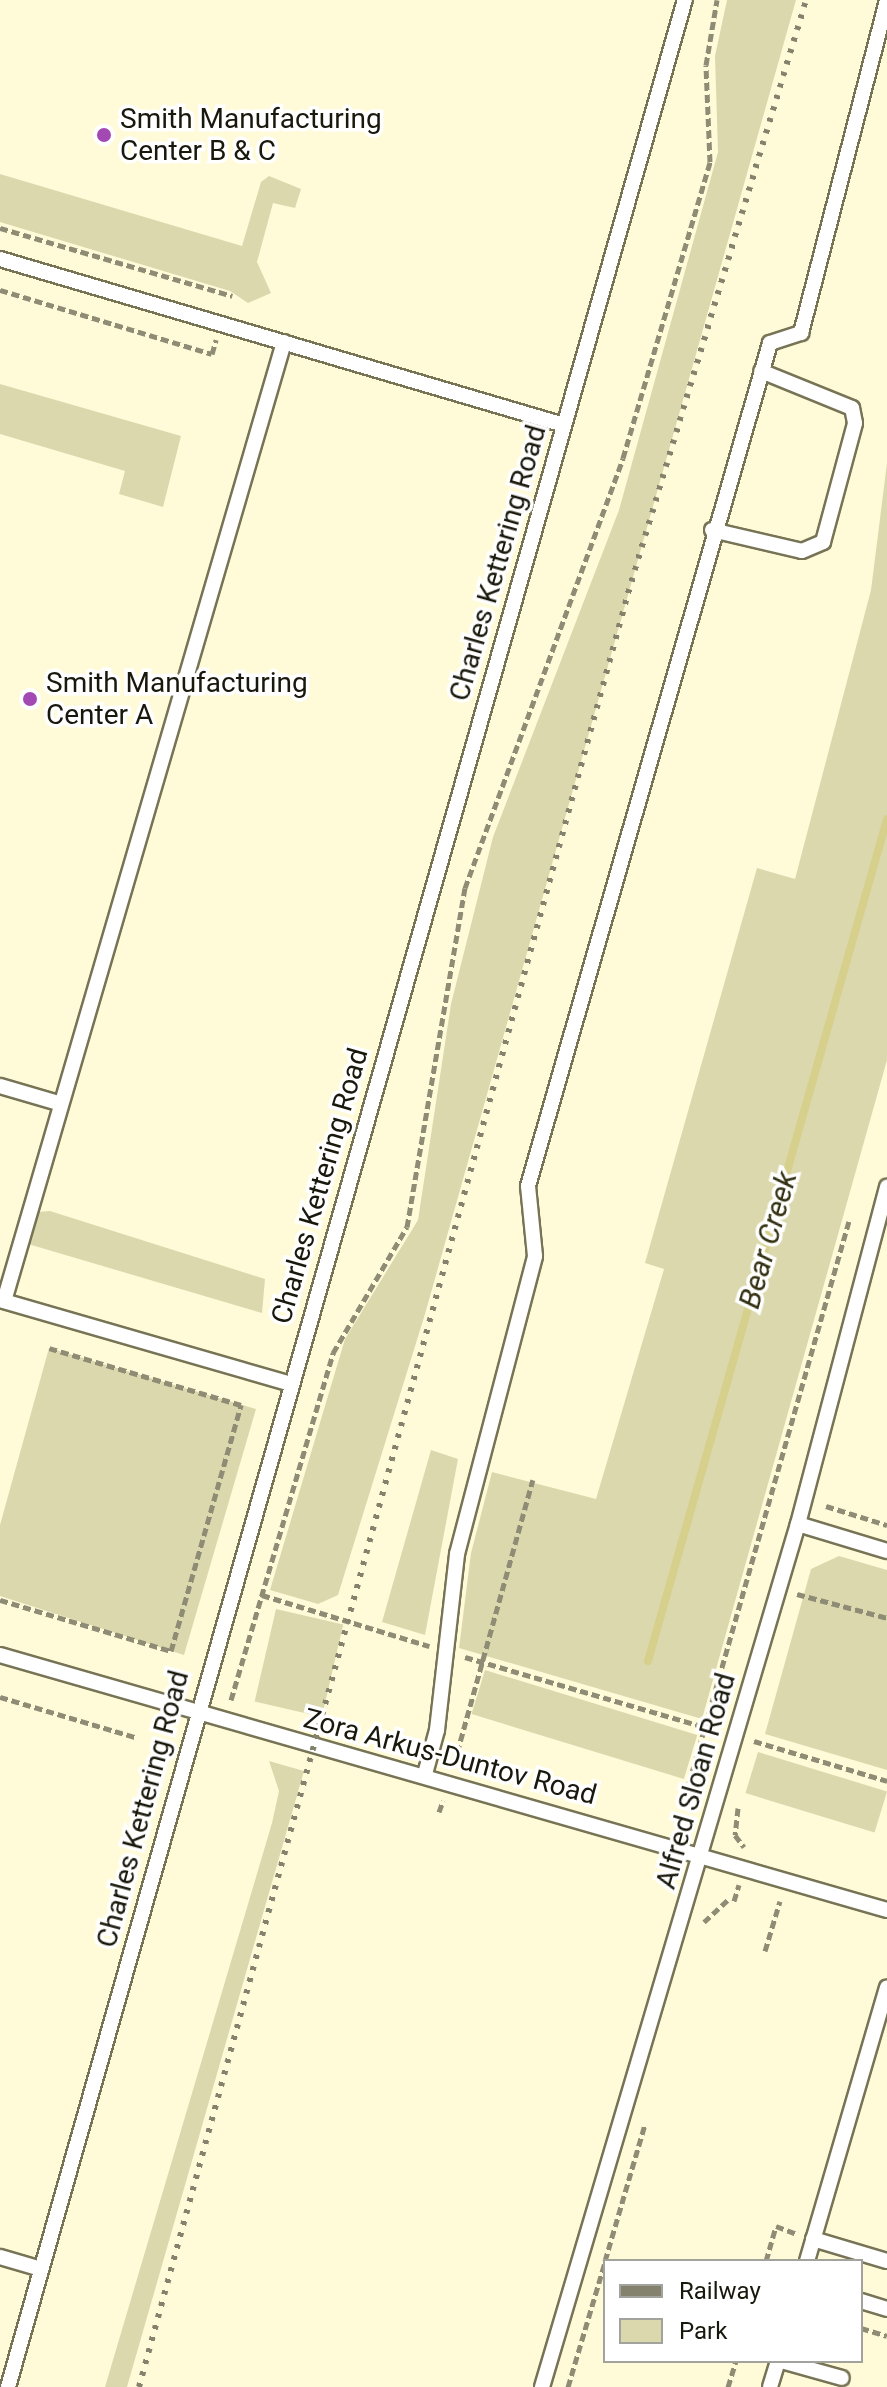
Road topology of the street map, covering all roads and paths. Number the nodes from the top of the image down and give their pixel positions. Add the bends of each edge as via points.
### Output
1 (685, 0) edge
2 (717, 0) edge
3 (887, 1) edge
4 (0, 228) edge
5 (0, 259) edge
6 (0, 290) edge
7 (232, 296) dead end
8 (221, 324) junction
9 (284, 342) junction
10 (761, 371) junction
11 (564, 425) junction
12 (712, 530) junction
13 (0, 1086) edge
14 (58, 1103) junction
15 (887, 1187) edge
16 (849, 1221) dead end
17 (2, 1301) edge
18 (49, 1348) dead end
19 (291, 1384) junction
20 (533, 1480) dead end
21 (826, 1506) dead end
22 (798, 1524) junction
23 (887, 1525) edge
24 (887, 1551) edge
25 (798, 1592) dead end
26 (262, 1595) junction
27 (0, 1600) edge
28 (887, 1618) edge
29 (448, 1652) junction
30 (0, 1655) edge
31 (481, 1662) junction
32 (0, 1697) edge
33 (195, 1714) junction
34 (225, 1722) junction
35 (706, 1727) junction
36 (135, 1737) dead end
37 (753, 1741) dead end
38 (425, 1774) junction
39 (450, 1780) junction
40 (887, 1781) edge
41 (689, 1783) dead end
42 (739, 1798) dead end
43 (439, 1812) dead end
44 (735, 1835) dead end
45 (700, 1856) junction
46 (786, 1881) junction
47 (729, 1899) dead end
48 (887, 1910) edge
49 (699, 1932) dead end
50 (765, 1951) dead end
51 (887, 1987) edge
52 (648, 2114) dead end
53 (813, 2239) junction
54 (0, 2257) edge
55 (606, 2259) edge
56 (767, 2259) edge
57 (808, 2259) edge
58 (887, 2261) edge
59 (41, 2269) junction
60 (603, 2269) edge
61 (863, 2302) edge
62 (887, 2309) edge
63 (863, 2329) edge
64 (887, 2336) edge
65 (735, 2363) edge
66 (779, 2363) edge
67 (787, 2363) edge
68 (842, 2378) dead end
69 (8, 2387) edge
70 (542, 2387) edge
71 (568, 2387) edge
72 (728, 2387) edge
73 (770, 2387) edge

1 - 11 lane, Charles Kettering Road
2 - 26 path via 706,65 710,162 623,458 465,888 407,1227 333,1353
3 - 10 lane via 801,333 770,343
4 - 7 path
5 - 8 lane
6 - 8 path via 212,354
8 - 9 lane
9 - 11 lane
9 - 14 lane
10 - 12 lane
10 - 12 lane via 852,408 855,423 823,542 802,551
11 - 19 lane, Charles Kettering Road
12 - 29 lane via 528,1186 535,1256 457,1554
13 - 14 lane
14 - 17 lane
15 - 22 lane, Alfred Sloan Road
16 - 35 path
17 - 19 lane
18 - 27 path via 241,1405 171,1651
19 - 33 lane, Charles Kettering Road
20 - 31 path
21 - 23 path
22 - 24 lane
22 - 45 lane, Alfred Sloan Road
25 - 28 path
26 - 29 path
26 - 34 path
29 - 31 path
29 - 38 lane
30 - 33 lane, Zora Arkus-Duntov Road
31 - 35 path
31 - 39 path
32 - 36 path
33 - 34 lane, Zora Arkus-Duntov Road
33 - 59 lane, Charles Kettering Road
34 - 38 lane, Zora Arkus-Duntov Road
35 - 41 path
37 - 40 path
38 - 39 lane, Zora Arkus-Duntov Road
39 - 43 path
39 - 45 lane, Zora Arkus-Duntov Road
42 - 44 path
45 - 46 lane, Zora Arkus-Duntov Road
45 - 70 lane, Alfred Sloan Road
46 - 48 lane, Zora Arkus-Duntov Road
46 - 50 path
47 - 49 path
51 - 53 lane
52 - 55 path
53 - 56 path via 776,2226
53 - 57 lane
53 - 58 lane
54 - 59 lane
59 - 69 lane, Charles Kettering Road
60 - 71 path
61 - 62 lane
63 - 64 path
65 - 72 path
66 - 73 lane
67 - 68 lane

